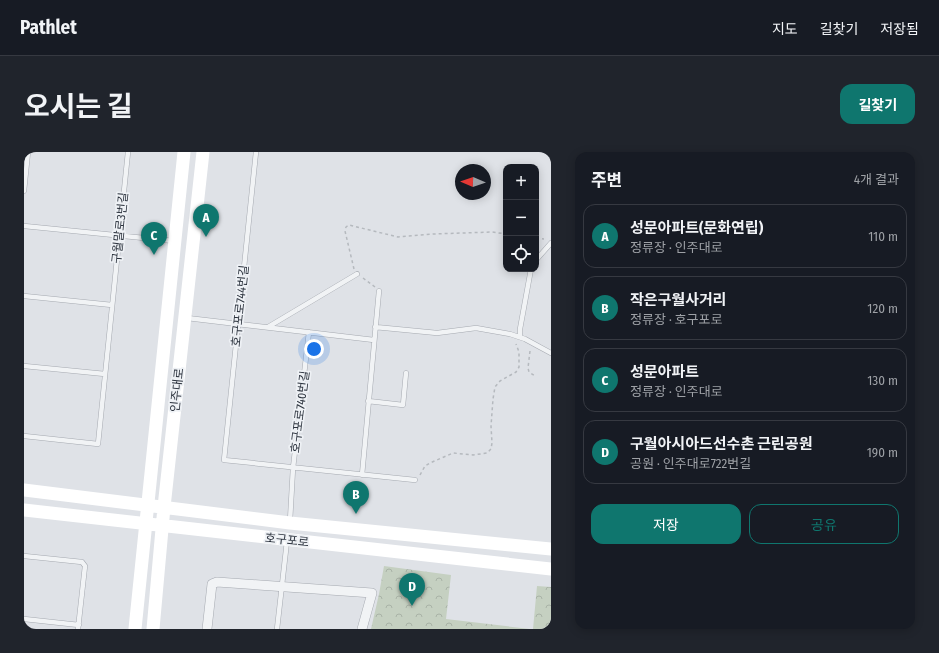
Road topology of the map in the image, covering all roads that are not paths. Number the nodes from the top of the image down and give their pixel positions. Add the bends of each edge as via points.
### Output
1 (28, 152) edge
2 (128, 152) edge
3 (184, 152) edge
4 (203, 152) edge
5 (256, 152) edge
6 (24, 192) edge
7 (24, 226) edge
8 (119, 237) junction
9 (175, 242) junction
10 (551, 243) edge
11 (539, 257) edge
12 (530, 272) edge
13 (357, 274) road end
14 (379, 291) road end
15 (24, 296) edge
16 (112, 305) junction
17 (185, 318) junction
18 (238, 323) junction
19 (268, 327) junction
20 (375, 327) junction
21 (309, 332) junction
22 (520, 337) junction
23 (374, 340) junction
24 (551, 353) edge
25 (24, 366) edge
26 (406, 373) dead end
27 (105, 374) junction
28 (368, 402) junction
29 (24, 436) edge
30 (224, 460) joint
31 (293, 468) junction
32 (362, 475) junction
33 (415, 480) road end
34 (24, 490) edge
35 (147, 505) junction
36 (164, 507) junction
37 (24, 510) edge
38 (290, 523) junction
39 (146, 524) junction
40 (162, 526) junction
41 (287, 540) junction
42 (551, 549) edge
43 (24, 556) edge
44 (551, 569) edge
45 (282, 586) junction
46 (24, 620) edge
47 (79, 627) edge
48 (135, 629) edge
49 (153, 629) edge
50 (207, 629) edge
51 (278, 629) edge
52 (362, 629) edge

1 - 6 lane
2 - 8 lane, 구월말로3번길
3 - 9 main road, 인주대로
4 - 17 main road, 인주대로
5 - 18 lane, 호구포로744번길
7 - 8 lane
8 - 9 lane
8 - 16 lane, 구월말로3번길
9 - 35 main road, 인주대로
10 - 11 lane
12 - 22 lane
13 - 19 lane
14 - 20 lane
15 - 16 lane
16 - 27 lane, 구월말로3번길
17 - 18 lane
17 - 36 main road, 인주대로
18 - 19 lane
18 - 30 lane, 호구포로744번길
19 - 21 lane
20 - 22 lane via 437,333 476,328
20 - 23 lane
21 - 23 lane
21 - 31 lane, 호구포로740번길
22 - 24 lane
23 - 28 lane
25 - 27 lane
26 - 28 lane via 403,405
27 - 29 lane, 구월말로3번길 via 98,444
28 - 32 lane
30 - 31 lane, 호구포로740번길
31 - 32 lane, 호구포로740번길
31 - 38 lane, 호구포로740번길
32 - 33 lane, 호구포로740번길
34 - 35 main road, 호구포로
35 - 36 main road, 호구포로
35 - 39 main road, 인주대로
36 - 38 main road, 호구포로
36 - 40 main road, 인주대로
37 - 39 main road, 호구포로
38 - 42 main road, 호구포로
39 - 40 main road, 호구포로
39 - 48 main road, 인주대로
40 - 41 main road, 호구포로
40 - 49 main road, 인주대로
41 - 44 main road, 호구포로
41 - 45 lane
43 - 47 lane via 82,562 85,566
45 - 50 street via 217,582 212,584
45 - 51 lane
45 - 52 street via 372,593
46 - 47 lane

